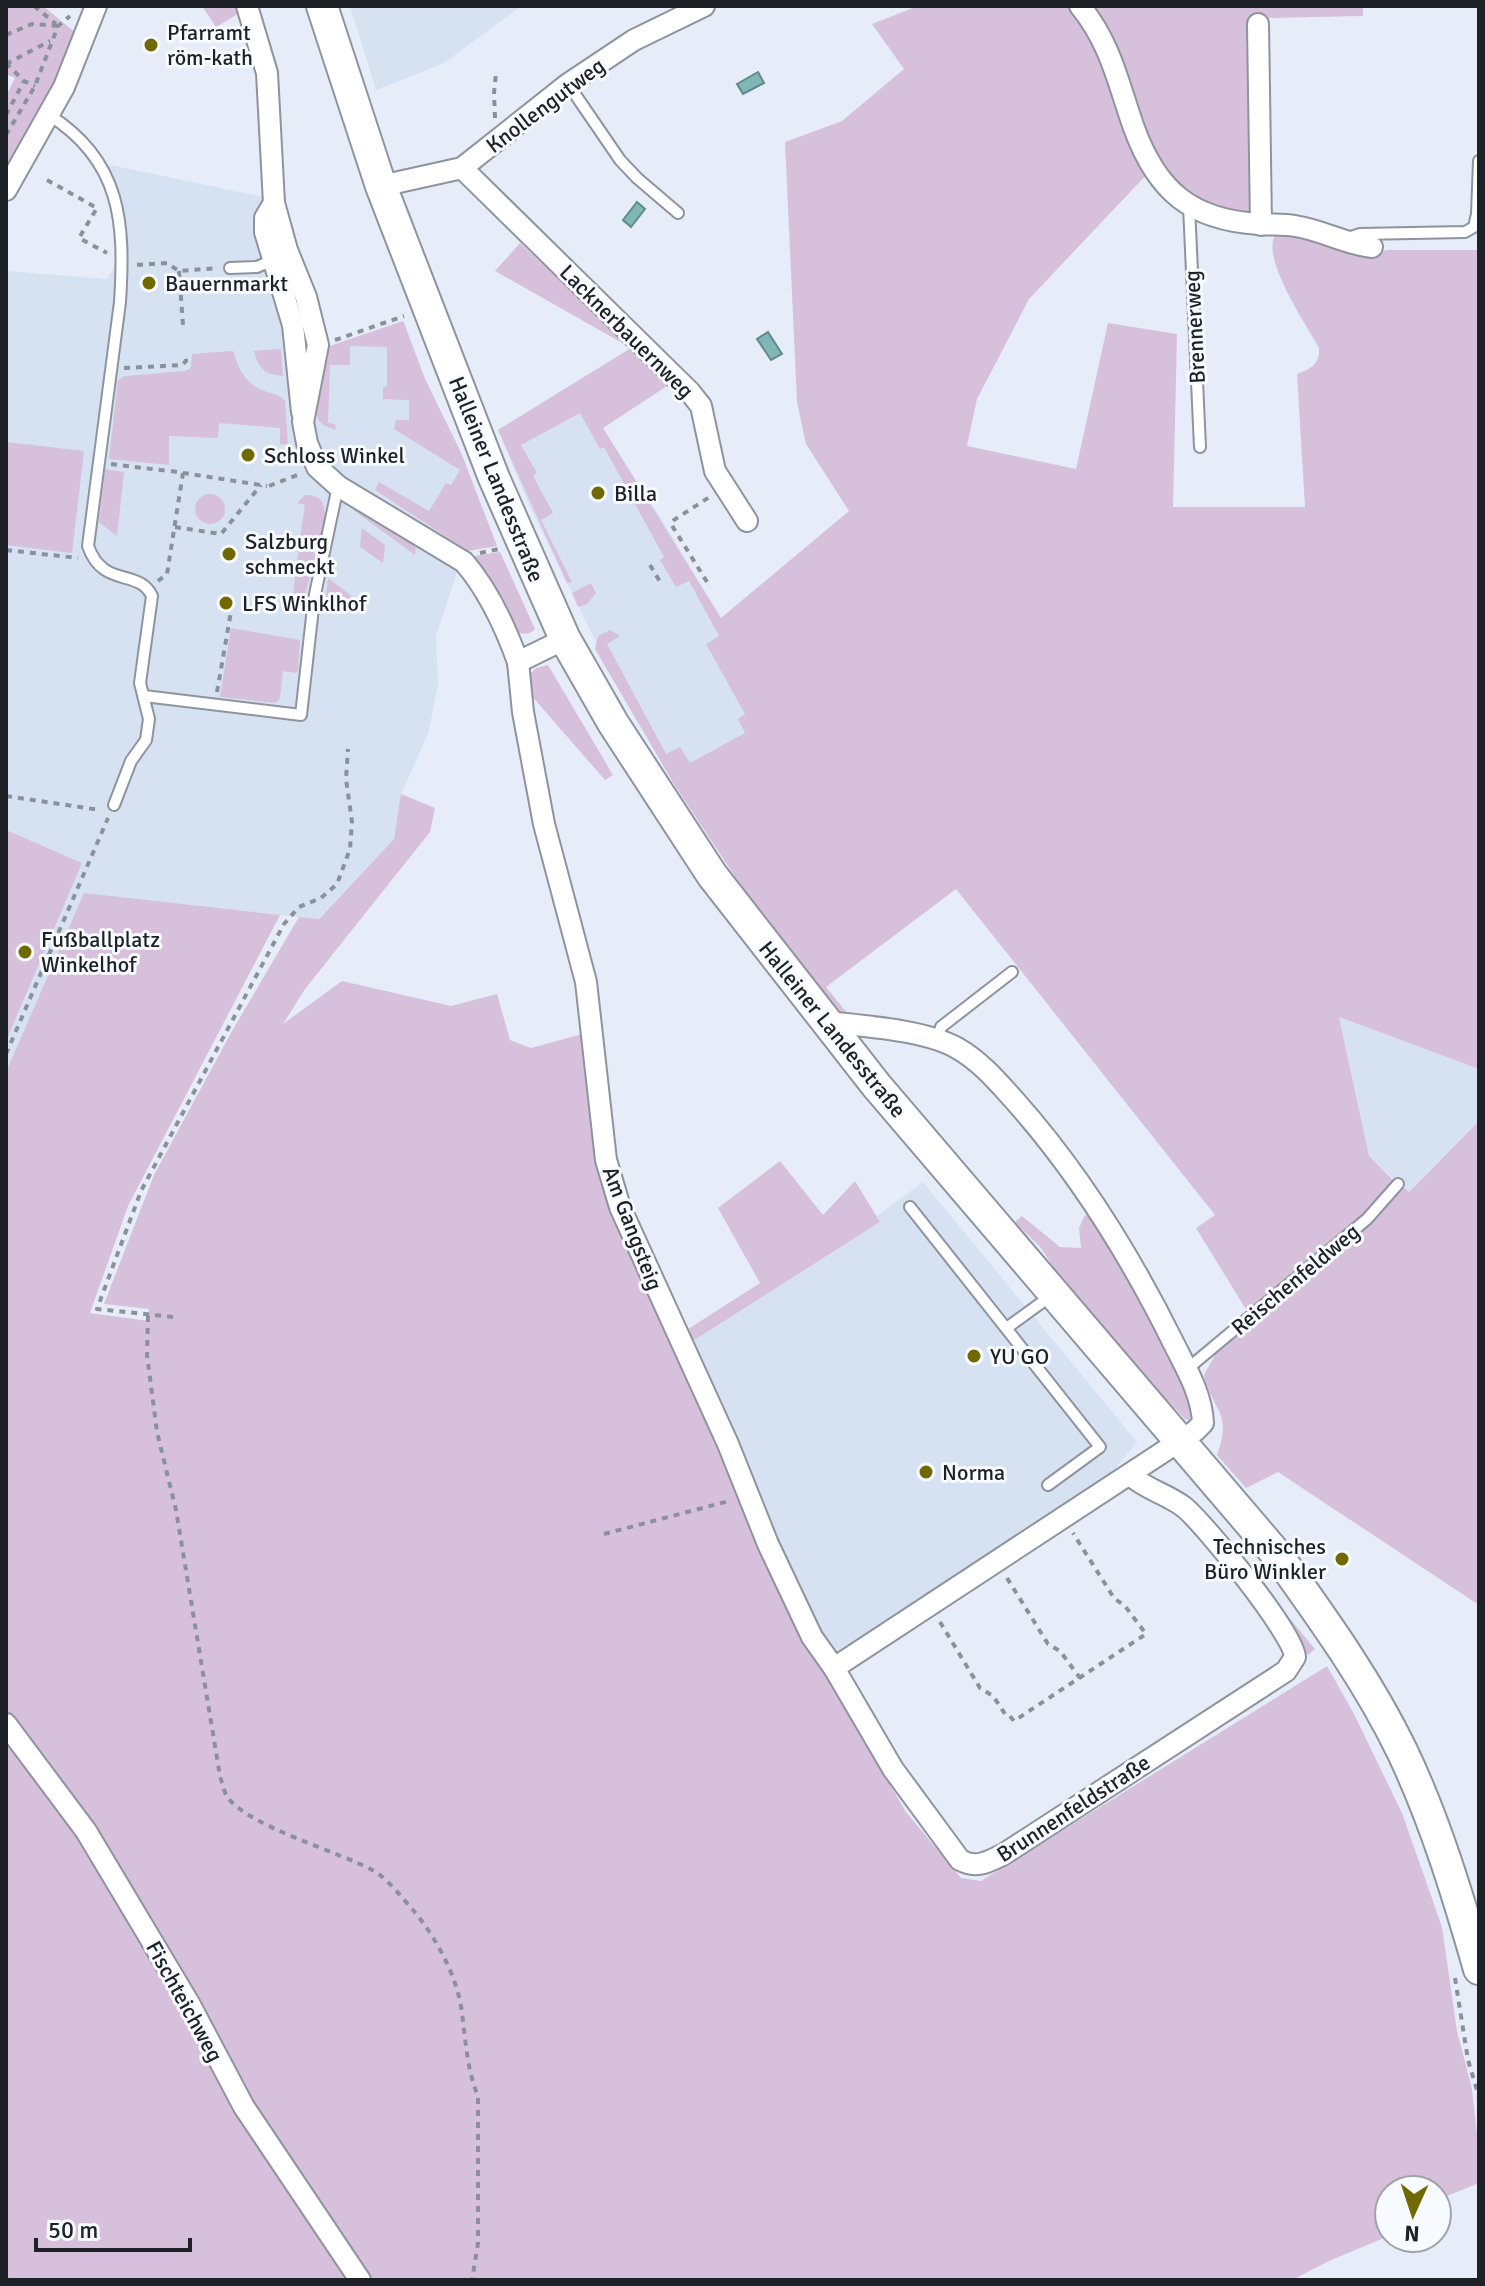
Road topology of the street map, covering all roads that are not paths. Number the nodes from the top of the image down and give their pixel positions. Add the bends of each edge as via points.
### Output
1 (96, 6) edge
2 (247, 6) edge
3 (322, 6) edge
4 (704, 6) edge
5 (1080, 6) edge
6 (1258, 24) dead end
7 (568, 84) junction
8 (49, 115) junction
9 (1479, 161) edge
10 (462, 168) junction
11 (381, 186) junction
12 (6, 190) edge
13 (274, 203) junction
14 (1189, 206) junction
15 (678, 213) dead end
16 (1261, 225) junction
17 (1343, 240) junction
18 (1372, 247) dead end
19 (273, 260) junction
20 (230, 268) road end
21 (303, 422) junction
22 (1200, 447) dead end
23 (338, 486) junction
24 (747, 521) dead end
25 (565, 639) junction
26 (518, 662) junction
27 (144, 696) junction
28 (114, 805) road end
29 (1012, 972) dead end
30 (826, 1022) junction
31 (937, 1041) junction
32 (1398, 1184) dead end
33 (910, 1207) dead end
34 (1052, 1295) junction
35 (1008, 1327) junction
36 (1186, 1370) junction
37 (1179, 1440) junction
38 (1130, 1475) junction
39 (1048, 1485) dead end
40 (834, 1668) junction
41 (6, 1724) edge
42 (1467, 1971) edge
43 (360, 2280) edge

1 - 8 street
2 - 13 street via 267,73
3 - 11 main road, Halleiner Landesstraße
4 - 7 street, Knollengutweg via 634,40
5 - 14 street via 1114,62 1135,130 1158,178
6 - 16 street
7 - 10 street, Knollengutweg
7 - 15 lane via 620,160
8 - 12 street
8 - 27 lane via 80,137 107,176 119,211 122,266 113,367 88,546 99,567 141,584 152,596 140,683
9 - 17 lane via 1474,227 1465,232 1360,234
10 - 11 street, Knollengutweg
10 - 24 street, Lacknerbauernweg via 690,392 701,406 715,471
11 - 25 main road, Halleiner Landesstraße via 494,478
13 - 19 street via 265,218
13 - 21 street via 318,345
14 - 16 street via 1206,215
14 - 22 lane, Brennerweg
16 - 17 street via 1306,228
17 - 18 street
19 - 20 lane
19 - 21 street via 293,325
21 - 23 street, Am Gangsteig via 317,467
23 - 26 street, Am Gangsteig via 464,562 479,579
23 - 27 lane via 314,599 301,715
25 - 26 street
25 - 30 main road, Halleiner Landesstraße via 666,808
26 - 40 street, Am Gangsteig via 544,824 586,982 606,1160 620,1207 789,1591
27 - 28 lane via 146,740 131,761
29 - 31 lane via 941,1027
30 - 31 street
30 - 34 main road, Halleiner Landesstraße
31 - 36 street via 977,1061 1035,1123 1133,1266
32 - 36 lane, Reischenfeldweg via 1367,1219
33 - 35 lane
34 - 35 lane
34 - 37 main road, Halleiner Landesstraße
35 - 39 lane via 1100,1447
36 - 37 street via 1203,1423
37 - 38 street
37 - 42 main road, Halleiner Landesstraße via 1278,1556 1374,1699 1402,1752 1449,1871
38 - 40 street
38 - 40 street, Brunnenfeldstraße via 1185,1508 1224,1550 1295,1651 1286,1671 1004,1854 977,1865 960,1860 893,1769
41 - 43 street, Fischteichweg via 86,1831 244,2107

